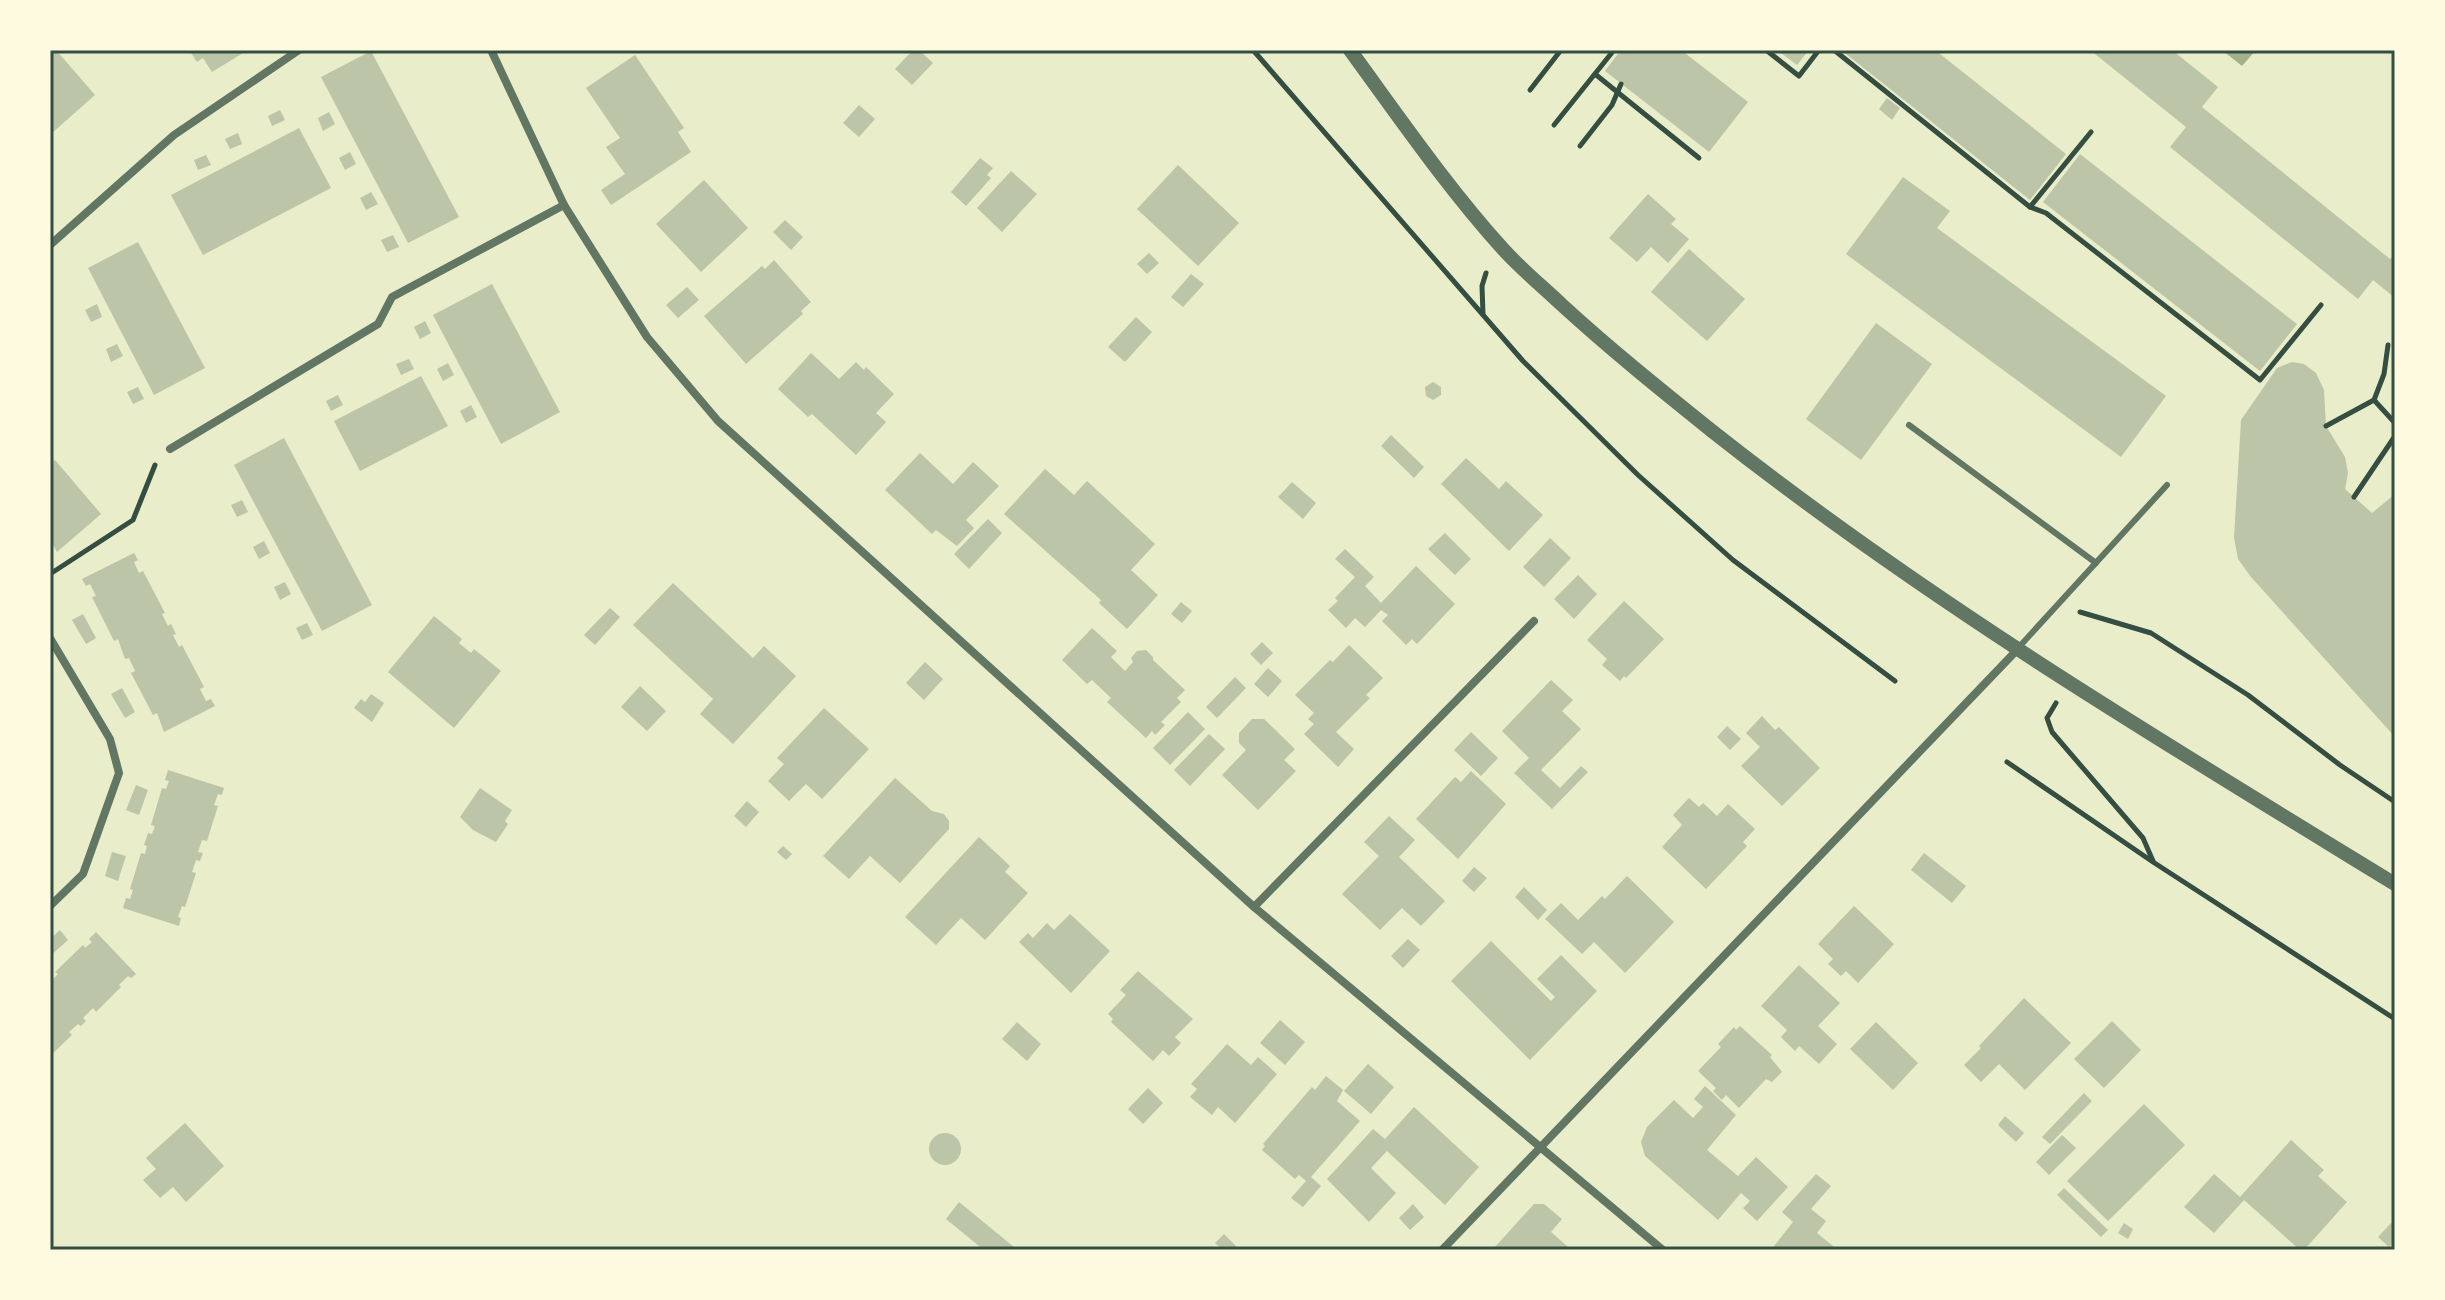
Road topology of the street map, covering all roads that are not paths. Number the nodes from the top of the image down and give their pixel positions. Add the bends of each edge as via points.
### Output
1 (299, 50) edge
2 (491, 50) edge
3 (1350, 50) edge
4 (564, 205) junction
5 (50, 245) edge
6 (1909, 425) dead end
7 (170, 449) road end
8 (2167, 485) dead end
9 (2096, 563) junction
10 (1534, 621) dead end
11 (50, 638) edge
12 (2017, 650) junction
13 (2395, 884) edge
14 (50, 906) edge
15 (1254, 907) junction
16 (1540, 1149) junction
17 (1442, 1250) edge
18 (1663, 1250) edge

1 - 5 street via 174,135
2 - 4 street
3 - 12 street via 1505,251 1635,369 1816,511
4 - 7 street via 392,297 378,324
4 - 15 street via 647,337 718,421
6 - 9 lane
8 - 9 lane
9 - 12 lane
10 - 15 street
11 - 14 street via 110,739 119,773 83,874
12 - 13 street
12 - 16 street
15 - 16 street
16 - 17 street
16 - 18 street

